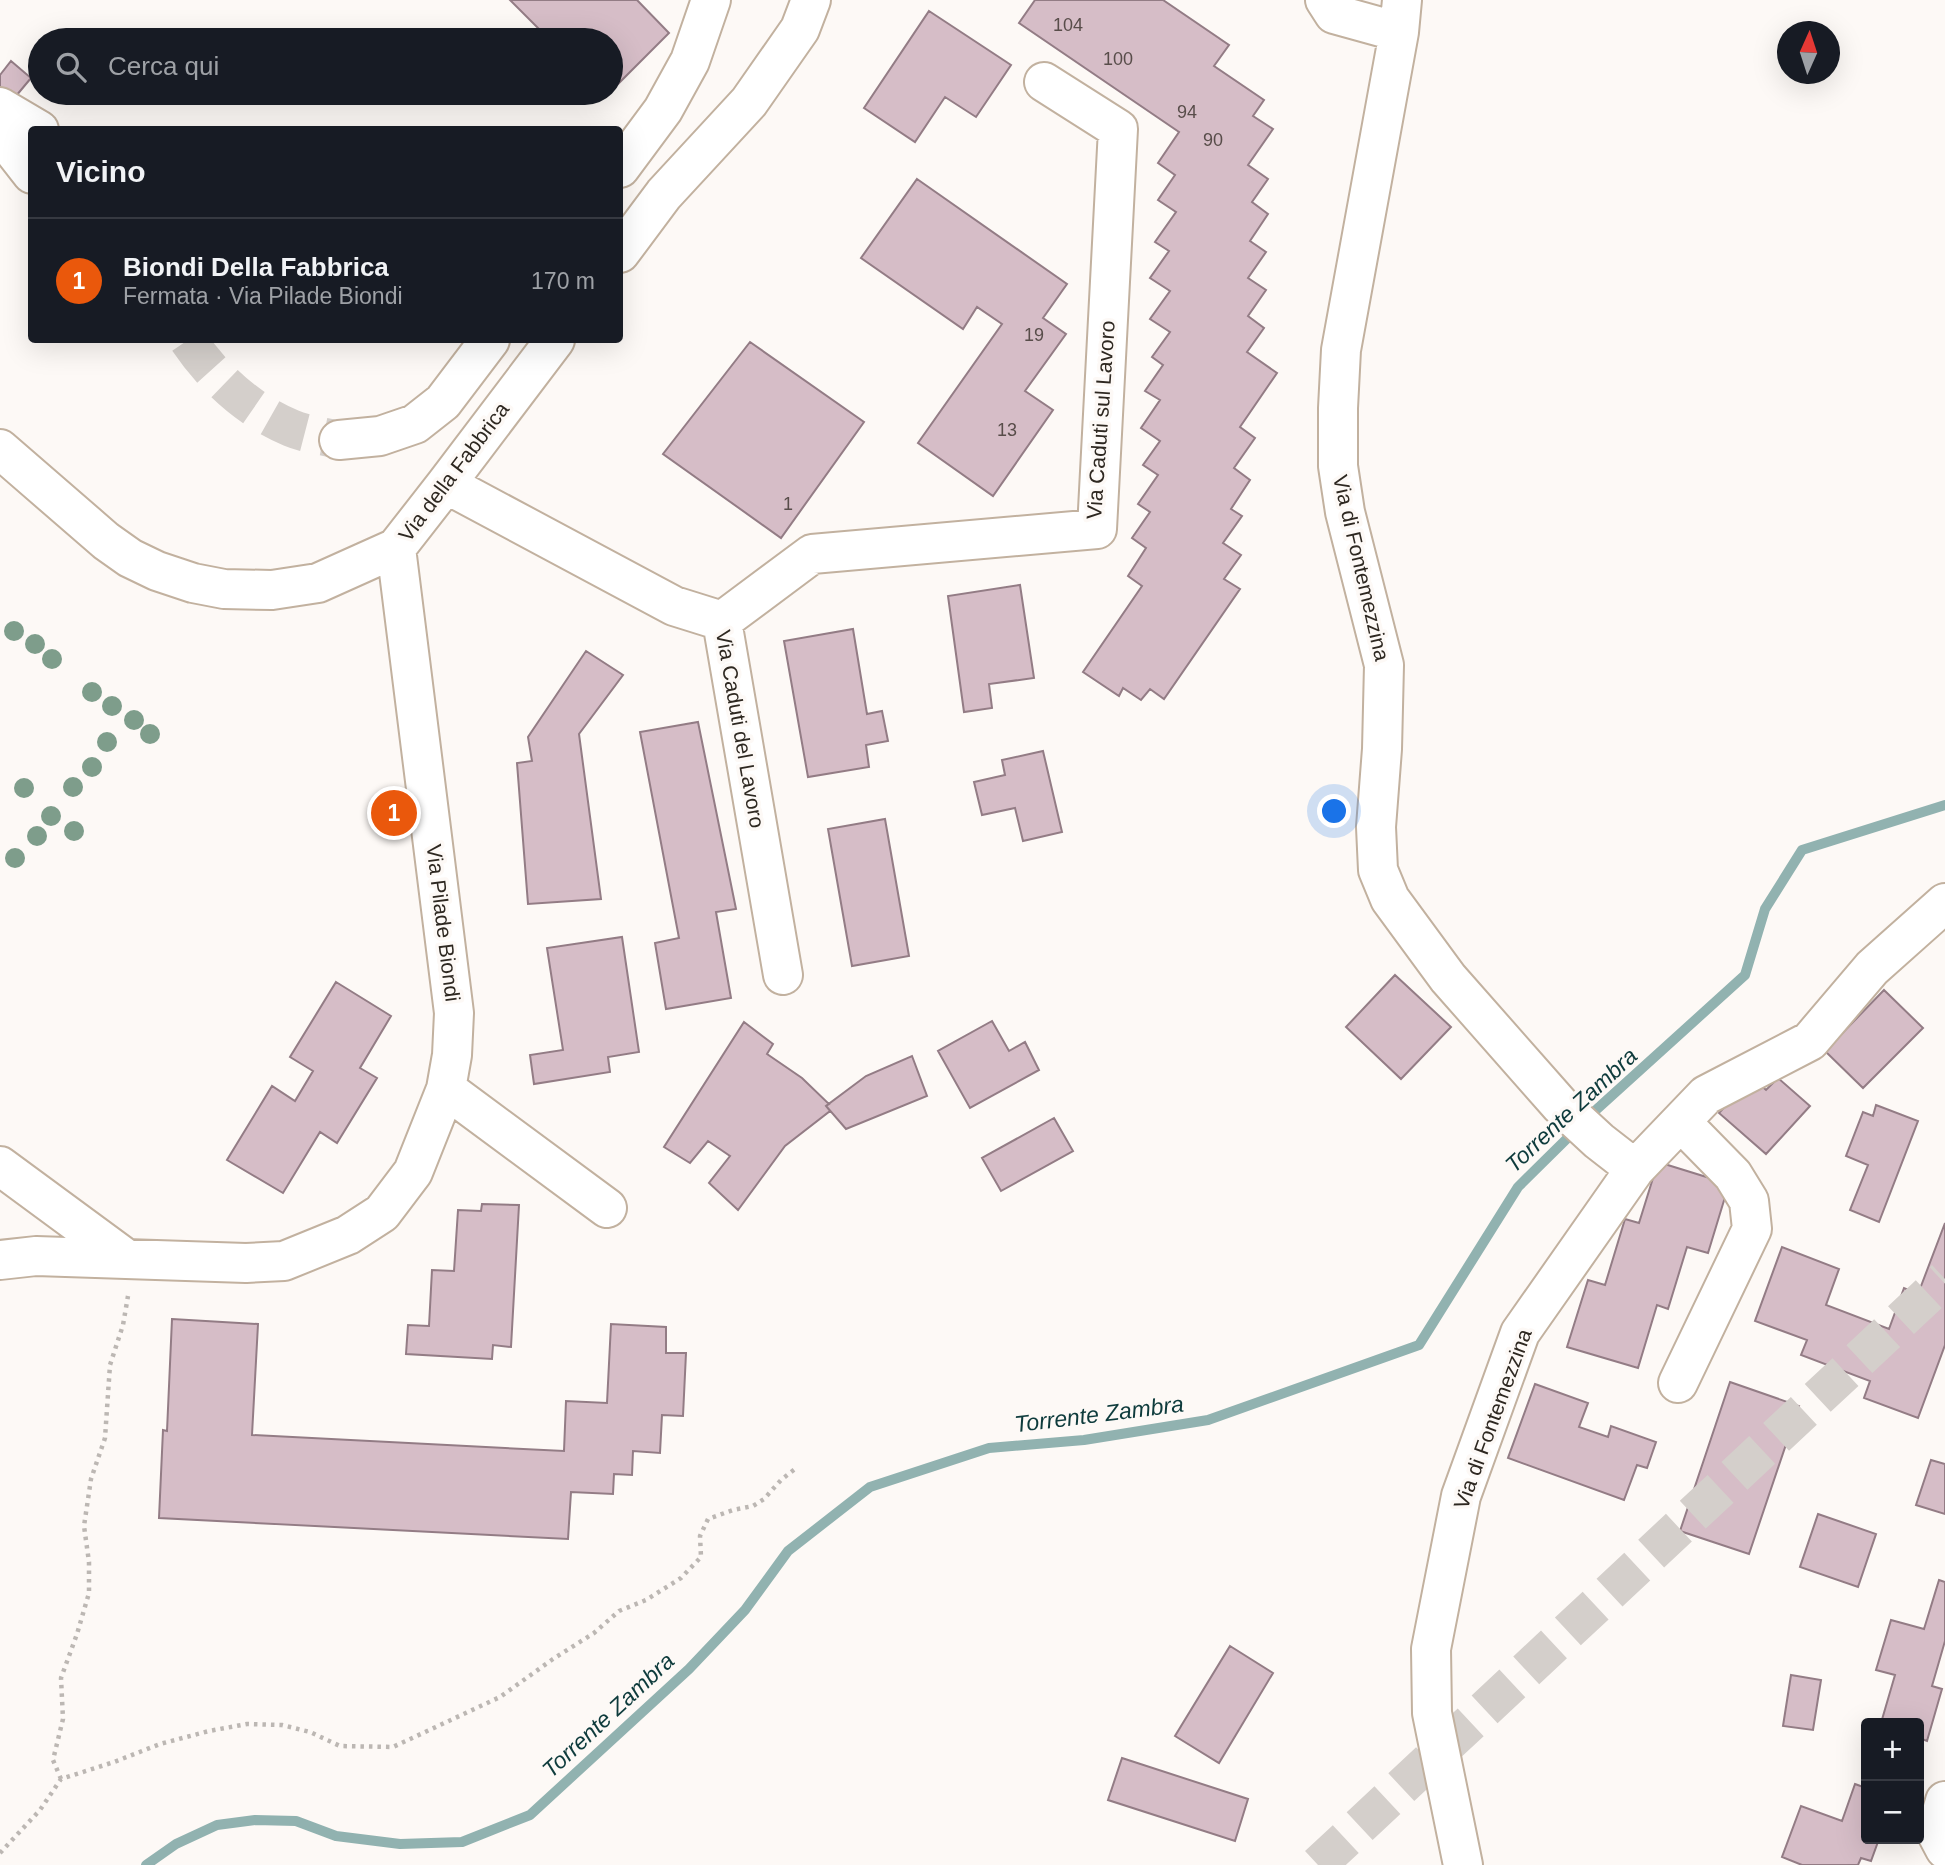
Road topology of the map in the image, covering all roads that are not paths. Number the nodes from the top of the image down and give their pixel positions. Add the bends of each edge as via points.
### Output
1 (811, 0) edge
2 (1325, 0) edge
3 (708, 2) edge
4 (1381, 14) edge
5 (1044, 82) dead end
6 (0, 107) edge
7 (32, 126) edge
8 (0, 133) edge
9 (623, 164) edge
10 (28, 169) edge
11 (623, 249) edge
12 (488, 343) edge
13 (553, 343) edge
14 (339, 440) tunnel mouth
15 (0, 449) edge
16 (446, 484) junction
17 (396, 548) junction
18 (722, 621) junction
19 (1945, 903) edge
20 (783, 975) dead end
21 (446, 1089) junction
22 (1681, 1122) junction
23 (0, 1166) edge
24 (1635, 1170) junction
25 (607, 1208) dead end
26 (0, 1260) edge
27 (128, 1274) junction
28 (1678, 1383) dead end
29 (1945, 1801) edge
30 (1945, 1849) edge
31 (1945, 1857) edge
32 (1462, 1865) edge
33 (1933, 1865) edge

1 - 11 street via 800,29 749,102 664,194
2 - 4 street via 1334,14
3 - 9 street via 690,61
4 - 24 street, Via di Fontemezzina via 1338,408 1338,466 1345,512 1384,665 1378,870 1390,899 1448,978 1560,1105
5 - 18 street, Via Caduti sul Lavoro via 1118,129 1097,529 812,554
6 - 7 street
8 - 10 street
12 - 14 street via 443,402 415,424 380,436
13 - 16 street, Via della Fabbrica
15 - 17 street, Via della Fabbrica via 130,558 193,583 224,589 293,588 318,583
16 - 17 street, Via della Fabbrica
16 - 18 street, Via Caduti del Lavoro via 674,606
17 - 21 street, Via Pilade Biondi via 454,1013
18 - 20 street, Via Caduti del Lavoro
19 - 22 street, Via di Fontemezzina via 1872,968 1810,1041 1706,1095
21 - 25 street
21 - 27 street, Via Pilade Biondi via 413,1172 382,1213 348,1235 284,1261
22 - 24 street, Via di Fontemezzina
22 - 28 street via 1733,1175 1749,1201 1752,1229
23 - 27 street
24 - 32 street, Via di Fontemezzina via 1520,1333 1461,1496 1431,1650 1432,1713
26 - 27 street, Via Pilade Biondi via 36,1256
29 - 30 street via 1936,1832
31 - 33 street

